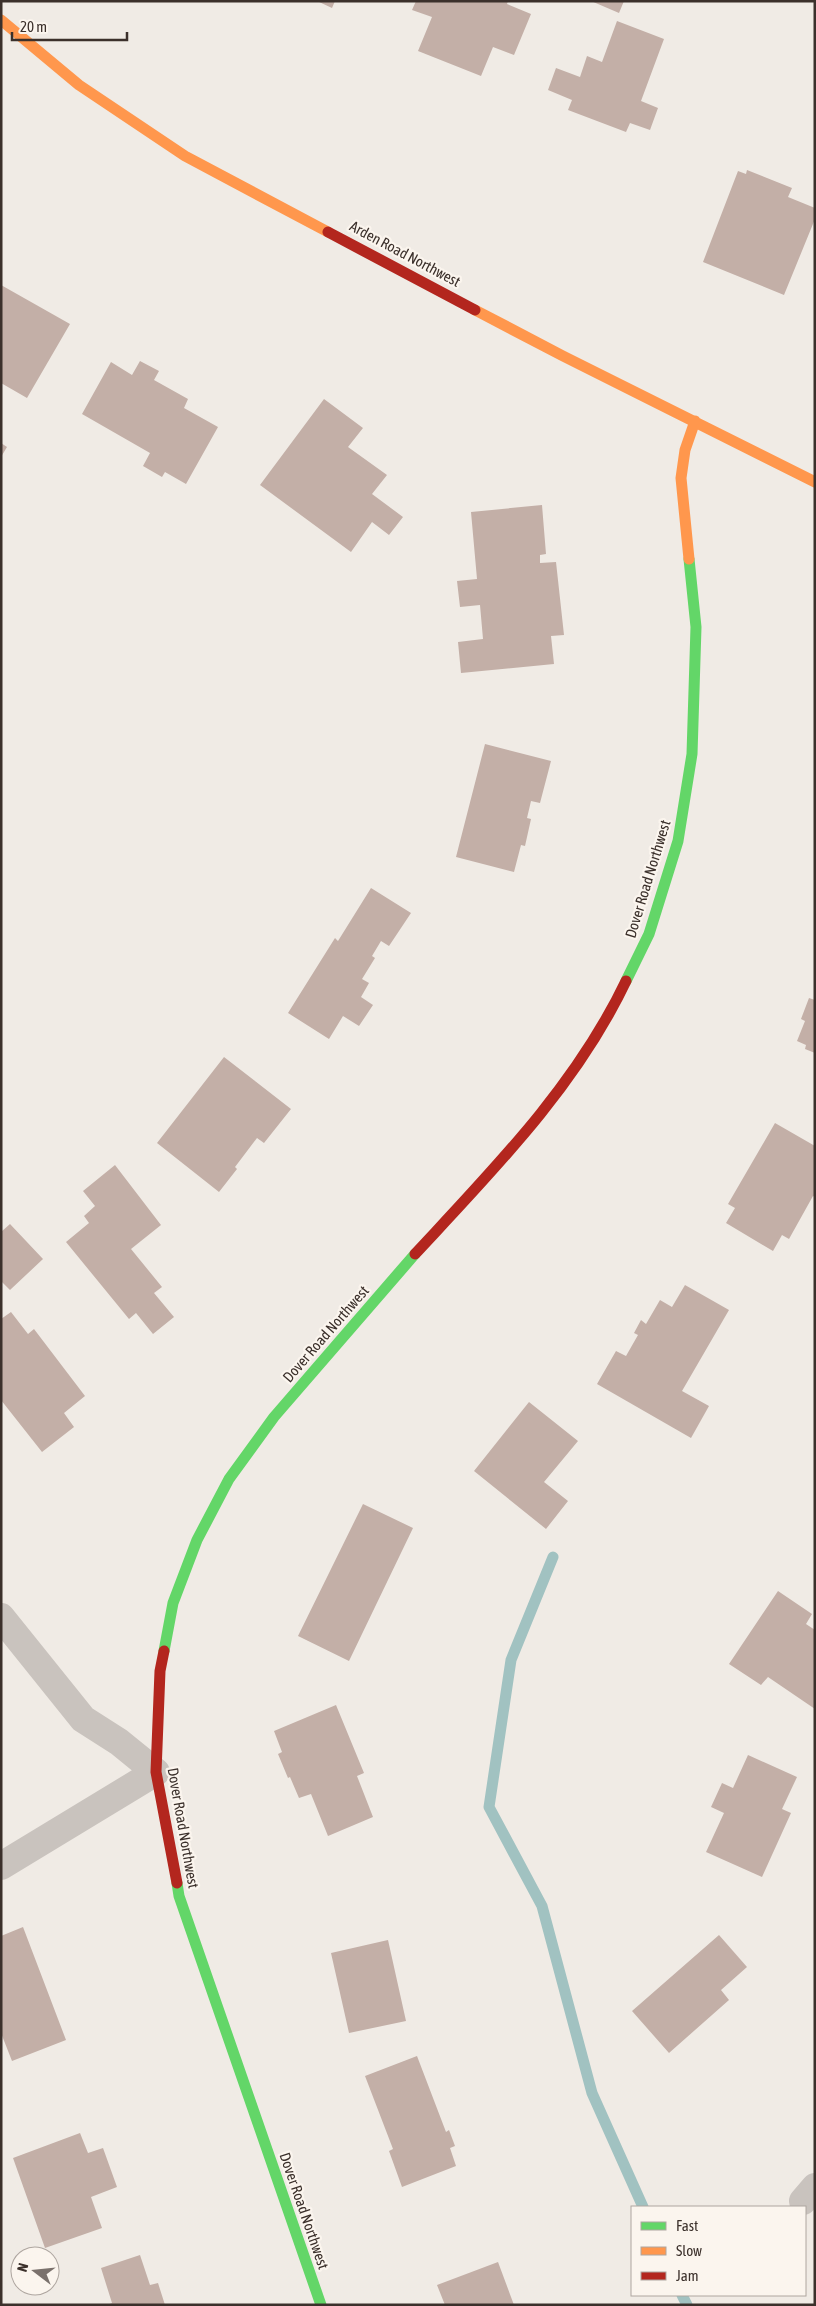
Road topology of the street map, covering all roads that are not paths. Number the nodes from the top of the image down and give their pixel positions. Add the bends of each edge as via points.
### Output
1 (1, 20) edge
2 (695, 421) junction
3 (815, 482) edge
4 (1, 1617) edge
5 (156, 1772) junction
6 (1, 1866) edge
7 (321, 2305) edge

1 - 2 street, Arden Road Northwest via 79,85 184,156 563,356
2 - 3 street, Arden Road Northwest
2 - 5 street, Dover Road Northwest via 685,450 681,478 696,627 692,754 678,841 649,934 611,1013 563,1086 509,1153 404,1266 281,1410 229,1479 197,1540 174,1603 160,1671
4 - 5 street via 83,1719 119,1742
5 - 6 street
5 - 7 street, Dover Road Northwest via 179,1896

